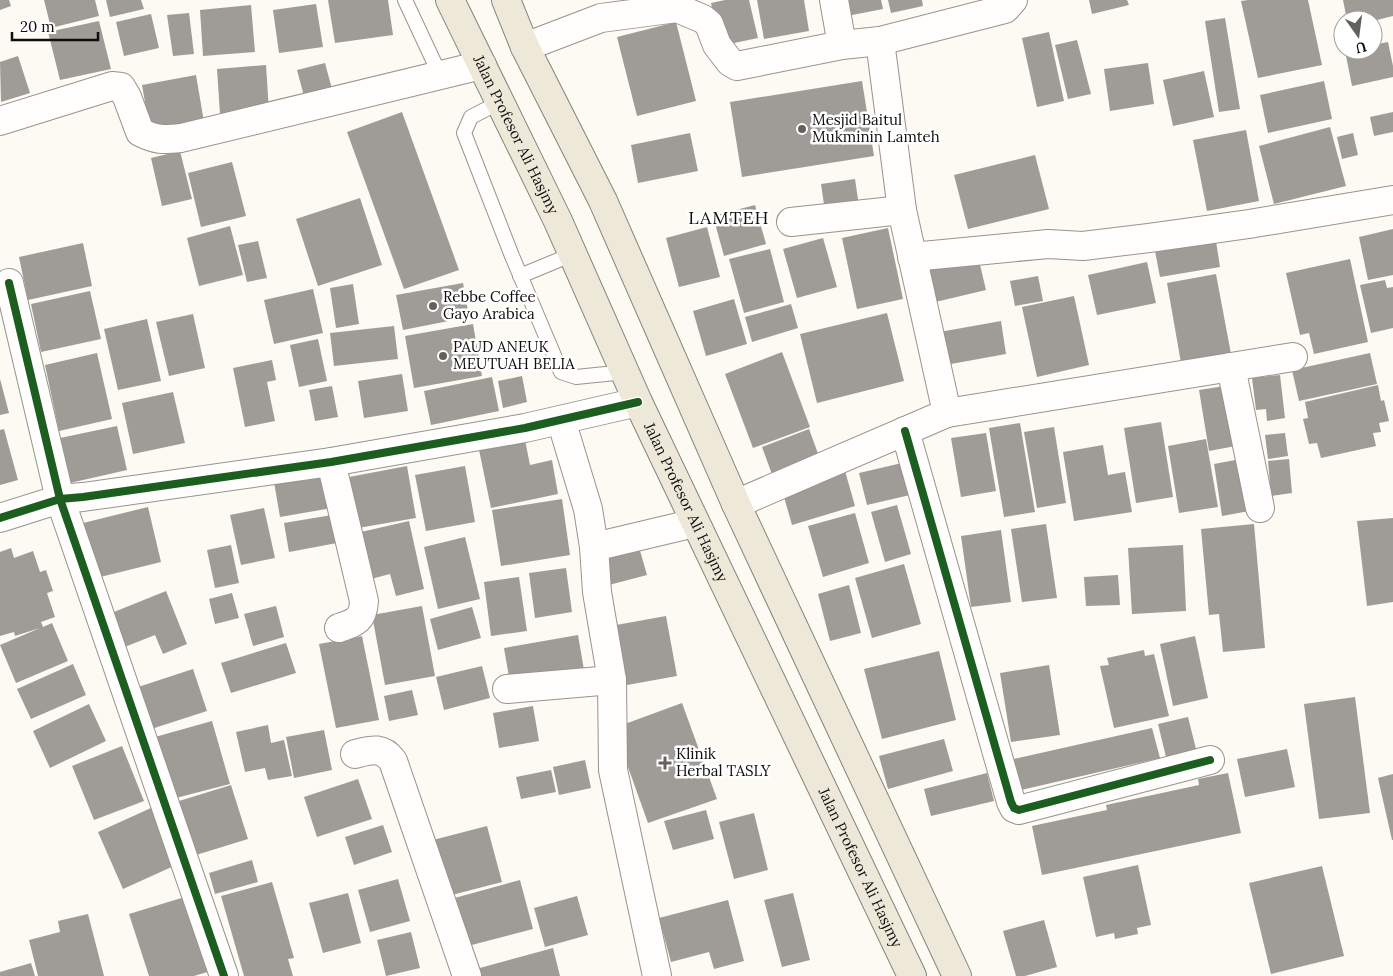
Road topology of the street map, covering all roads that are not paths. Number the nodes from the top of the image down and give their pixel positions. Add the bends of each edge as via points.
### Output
1 (405, 0) edge
2 (450, 0) edge
3 (506, 0) edge
4 (834, 0) edge
5 (1013, 0) edge
6 (880, 41) junction
7 (842, 45) junction
8 (525, 47) junction
9 (482, 65) junction
10 (440, 76) junction
11 (500, 102) junction
12 (0, 121) edge
13 (1393, 200) edge
14 (902, 210) junction
15 (791, 222) dead end
16 (572, 254) junction
17 (912, 257) junction
18 (520, 276) junction
19 (9, 283) dead end
20 (10, 340) edge
21 (1293, 357) dead end
22 (1231, 367) junction
23 (625, 372) junction
24 (638, 402) junction
25 (948, 413) junction
26 (561, 420) junction
27 (906, 431) junction
28 (331, 462) junction
29 (60, 499) junction
30 (736, 504) junction
31 (1260, 508) dead end
32 (0, 518) edge
33 (694, 523) junction
34 (594, 547) junction
35 (339, 628) dead end
36 (612, 680) junction
37 (507, 689) dead end
38 (356, 754) dead end
39 (1210, 760) dead end
40 (870, 789) junction
41 (832, 808) junction
42 (224, 976) edge
43 (467, 976) edge
44 (657, 976) edge
45 (912, 976) edge
46 (957, 976) edge

1 - 10 lane
2 - 9 main road, Jalan Profesor Ali Hasjmy
3 - 8 main road
4 - 7 street
5 - 6 street via 1005,9
6 - 7 street
6 - 14 street
7 - 8 street via 737,66 717,45 709,24 677,8 601,18
8 - 30 main road via 604,201
9 - 10 street
9 - 11 main road, Jalan Profesor Ali Hasjmy
10 - 12 street via 164,140 140,132 121,87 112,86
11 - 16 main road, Jalan Profesor Ali Hasjmy
11 - 18 lane via 471,118 464,133
13 - 17 street via 1249,224 1083,246 1048,244
14 - 15 street
14 - 17 street
16 - 18 lane
16 - 23 main road, Jalan Profesor Ali Hasjmy
17 - 25 street
18 - 23 lane via 562,372 576,377
19 - 20 street
20 - 29 street
21 - 22 street
22 - 25 street
22 - 31 street
23 - 24 main road, Jalan Profesor Ali Hasjmy
24 - 26 street
24 - 33 main road, Jalan Profesor Ali Hasjmy
25 - 27 street
26 - 28 street
26 - 34 street via 588,509
27 - 30 street
27 - 39 street via 1014,808 1019,810
28 - 29 street
28 - 35 street via 364,600 360,618
29 - 32 street
29 - 42 street
30 - 40 main road
33 - 34 street
33 - 41 main road, Jalan Profesor Ali Hasjmy
34 - 36 street via 597,592
36 - 37 street
36 - 44 street via 613,770
38 - 43 street via 376,749 389,755 393,761
40 - 41 main road
40 - 46 main road
41 - 45 main road, Jalan Profesor Ali Hasjmy

